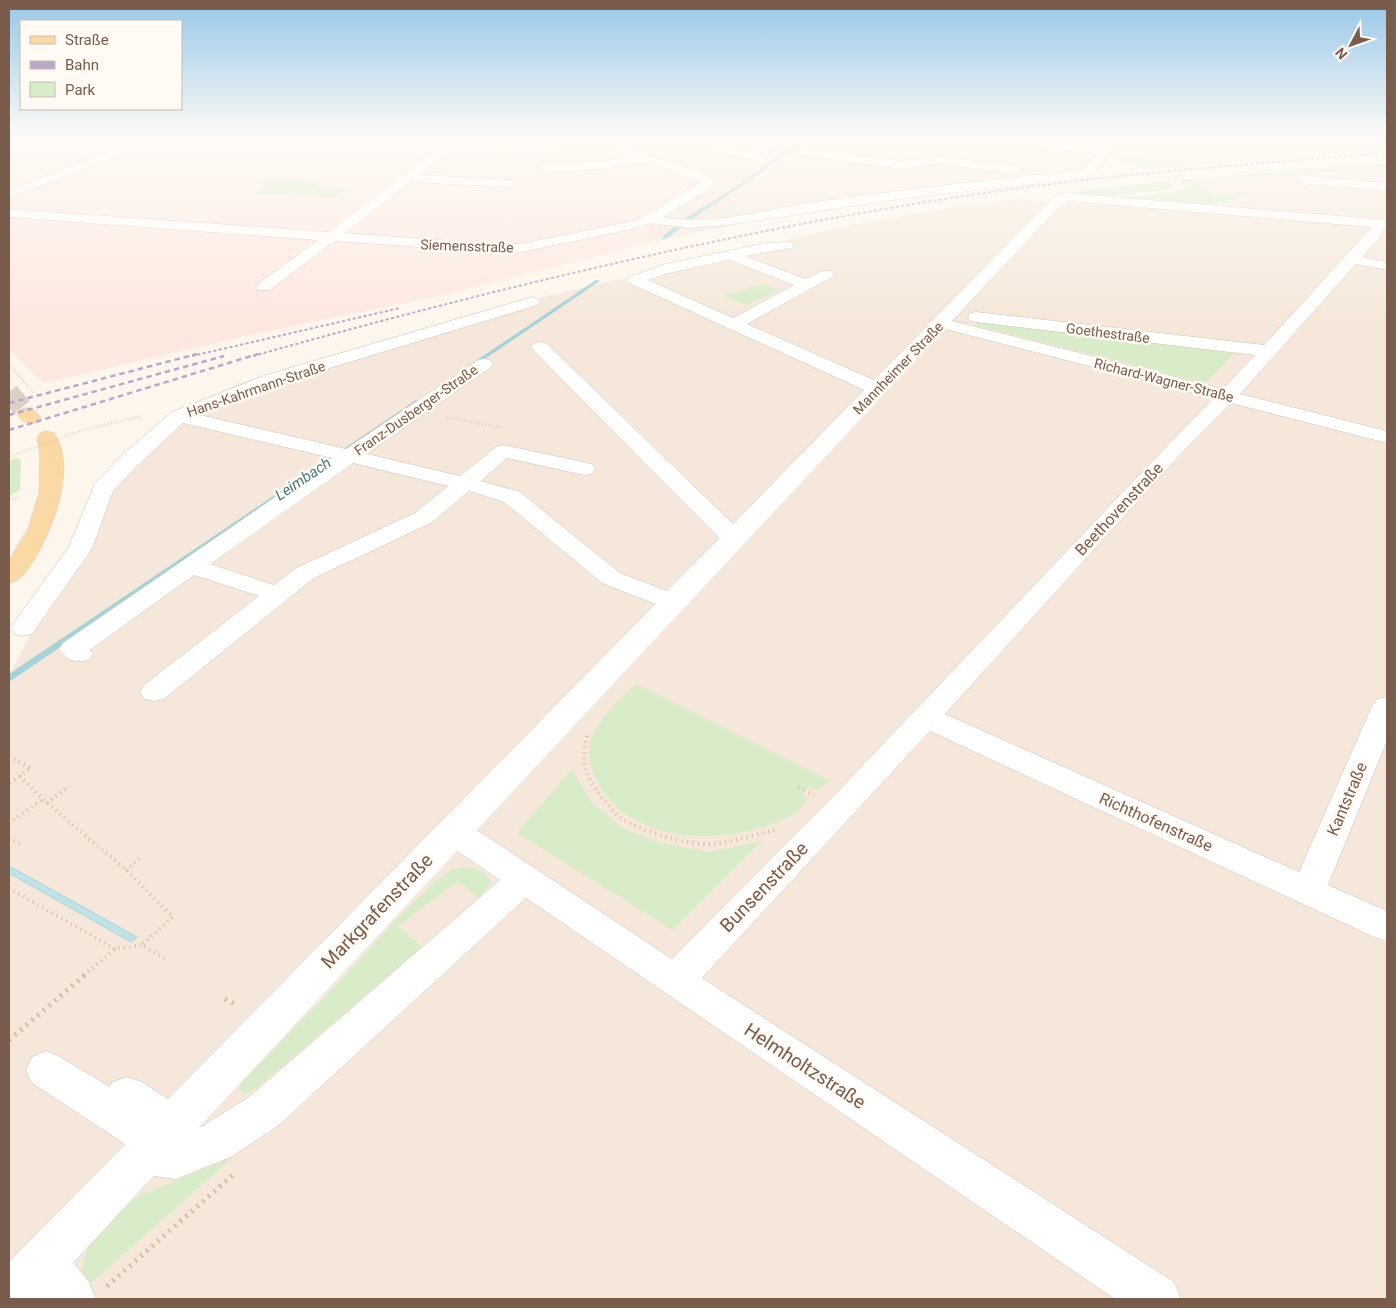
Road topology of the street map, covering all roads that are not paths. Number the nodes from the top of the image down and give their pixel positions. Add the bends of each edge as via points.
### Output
1 (383, 197) edge
2 (688, 197) edge
3 (884, 197) edge
4 (1080, 197) edge
5 (1081, 197) edge
6 (1310, 197) edge
7 (9, 213) edge
8 (1318, 218) junction
9 (650, 220) junction
10 (1381, 223) edge
11 (330, 237) junction
12 (787, 244) dead end
13 (730, 255) junction
14 (1352, 259) junction
15 (1387, 266) edge
16 (827, 274) dead end
17 (807, 285) junction
18 (264, 287) dead end
19 (532, 302) dead end
20 (945, 319) junction
21 (734, 324) junction
22 (540, 347) dead end
23 (1267, 351) junction
24 (484, 364) dead end
25 (878, 389) junction
26 (1227, 396) junction
27 (179, 416) junction
28 (47, 437) tunnel mouth
29 (1387, 437) edge
30 (339, 454) junction
31 (584, 469) dead end
32 (465, 484) junction
33 (734, 539) junction
34 (191, 566) junction
35 (9, 576) edge
36 (277, 594) junction
37 (673, 602) junction
38 (23, 628) dead end
39 (79, 654) dead end
40 (608, 669) joint
41 (154, 692) dead end
42 (1387, 706) edge
43 (925, 717) junction
44 (837, 796) joint
45 (453, 831) junction
46 (523, 880) junction
47 (1308, 892) junction
48 (1387, 927) edge
49 (675, 980) junction
50 (46, 1070) dead end
51 (127, 1096) dead end
52 (159, 1140) junction
53 (42, 1263) junction
54 (9, 1296) edge
55 (86, 1296) edge
56 (1158, 1299) edge

1 - 11 street
2 - 9 street, Siemensstraße
3 - 9 street via 719,223 686,225
4 - 20 street, Mannheimer Straße via 1062,198
5 - 8 street, Mannheimer Straße
6 - 8 street
7 - 11 street, Siemensstraße
8 - 10 street
9 - 11 street, Siemensstraße via 505,249
10 - 14 street, Beethovenstraße
11 - 18 street
12 - 13 street
13 - 17 street
13 - 21 street via 665,269 634,280
14 - 15 street
14 - 23 street, Beethovenstraße
16 - 17 street
17 - 21 street
19 - 27 street, Hans-Kahrmann-Straße via 273,379
20 - 23 street, Goethestraße
20 - 25 street, Mannheimer Straße
20 - 26 street, Richard-Wagner-Straße
21 - 25 street
22 - 33 street
23 - 26 street, Beethovenstraße
24 - 30 street, Franz-Dusberger-Straße
25 - 33 street, Mannheimer Straße
26 - 29 street, Richard-Wagner-Straße
26 - 43 street, Beethovenstraße
27 - 30 street, Franz-Dusberger-Straße
27 - 38 street, Hans-Kahrmann-Straße via 103,489 80,549
28 - 35 main road via 52,452 51,496 41,527 25,558
30 - 32 street, Franz-Dusberger-Straße
30 - 34 street
31 - 32 street via 503,451
32 - 36 street via 422,518 305,572
32 - 37 street, Franz-Dusberger-Straße via 512,497 603,573
33 - 37 street, Mannheimer Straße
34 - 36 street
34 - 39 street via 73,649
36 - 41 street
37 - 40 street, Mannheimer Straße
40 - 45 street, Markgrafenstraße
42 - 47 street, Kantstraße
43 - 44 street, Beethovenstraße
43 - 47 street, Richthofenstraße
44 - 49 street, Bunsenstraße
45 - 46 street, Helmholtzstraße
45 - 52 street, Markgrafenstraße
46 - 49 street, Helmholtzstraße
46 - 52 street via 264,1111 216,1142 176,1158
47 - 48 street, Richthofenstraße
49 - 56 street, Helmholtzstraße
50 - 52 street
51 - 52 street
52 - 53 street, Markgrafenstraße
53 - 54 street, Markgrafenstraße
53 - 55 street

